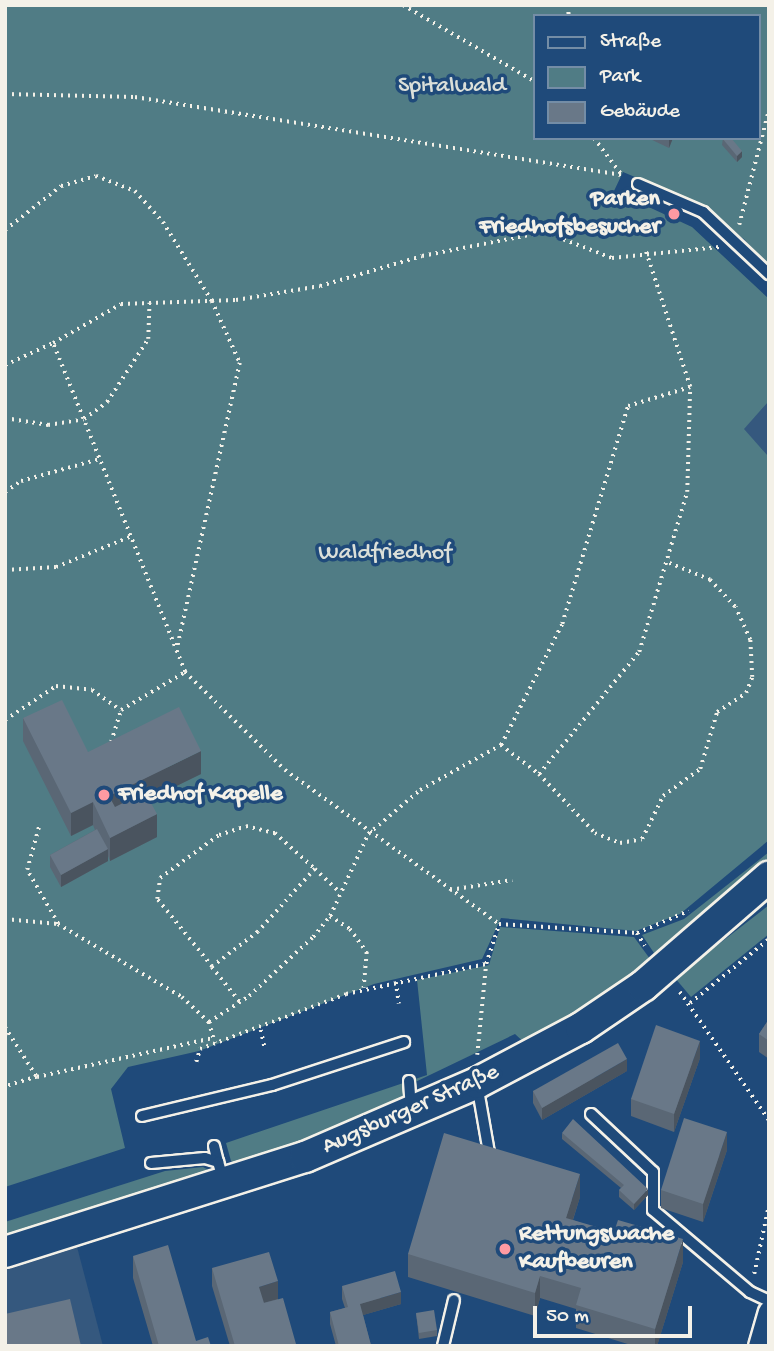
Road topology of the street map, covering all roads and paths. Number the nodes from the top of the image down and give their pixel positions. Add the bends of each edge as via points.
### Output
1 (403, 5) edge
2 (532, 80) edge
3 (5, 94) edge
4 (769, 109) edge
5 (596, 140) edge
6 (622, 175) junction
7 (638, 184) joint
8 (5, 230) edge
9 (735, 239) junction
10 (646, 252) junction
11 (769, 274) edge
12 (212, 301) junction
13 (149, 303) junction
14 (52, 343) junction
15 (5, 365) edge
16 (690, 387) junction
17 (5, 418) edge
18 (84, 419) junction
19 (100, 459) junction
20 (5, 492) edge
21 (132, 536) junction
22 (668, 563) junction
23 (5, 570) edge
24 (177, 649) junction
25 (185, 672) junction
26 (121, 710) junction
27 (5, 720) edge
28 (501, 745) junction
29 (107, 755) edge
30 (540, 774) junction
31 (39, 826) dead end
32 (368, 834) junction
33 (315, 869) junction
34 (769, 877) edge
35 (512, 880) dead end
36 (450, 890) junction
37 (339, 891) junction
38 (330, 916) junction
39 (5, 919) edge
40 (58, 923) junction
41 (499, 924) junction
42 (769, 939) edge
43 (645, 946) dead end
44 (486, 964) junction
45 (212, 967) junction
46 (396, 982) junction
47 (364, 989) junction
48 (680, 992) dead end
49 (240, 1002) junction
50 (690, 1003) junction
51 (399, 1004) dead end
52 (209, 1022) junction
53 (5, 1027) edge
54 (261, 1030) junction
55 (213, 1037) junction
56 (404, 1042) dead end
57 (215, 1043) junction
58 (265, 1049) dead end
59 (196, 1062) dead end
60 (477, 1069) junction
61 (37, 1077) junction
62 (408, 1081) dead end
63 (5, 1087) edge
64 (411, 1113) junction
65 (592, 1114) dead end
66 (142, 1116) dead end
67 (769, 1120) edge
68 (214, 1146) dead end
69 (489, 1153) edge
70 (151, 1163) dead end
71 (221, 1172) junction
72 (5, 1252) edge
73 (454, 1300) dead end
74 (769, 1301) edge
75 (769, 1311) edge
76 (443, 1346) edge
77 (759, 1346) edge

1 - 2 path
3 - 6 path via 135,97
4 - 9 path
5 - 6 path
6 - 7 path
7 - 9 lane via 703,212
8 - 12 path via 61,186 96,176 135,191 163,222
9 - 10 path via 719,247
9 - 11 lane
10 - 12 path via 612,258 544,232 422,256 320,286
10 - 16 path
12 - 13 path
12 - 24 path via 240,363
13 - 14 path via 121,304
13 - 18 path via 148,339 132,373
14 - 15 path
14 - 18 path
16 - 22 path via 687,492
16 - 28 path via 628,406 562,624
17 - 18 path via 48,425
18 - 19 path
19 - 20 path via 21,481
19 - 21 path
21 - 23 path via 57,567
21 - 24 path
22 - 30 path via 639,652
22 - 30 path via 710,580 735,607 750,640 752,677 746,693 717,712 700,769 663,796 642,839 620,843 595,832
24 - 25 path
25 - 26 path
25 - 32 path via 285,770
26 - 27 path via 92,690 56,686
26 - 29 path
28 - 30 path
28 - 32 path via 419,790
31 - 40 path via 27,870
32 - 36 path
32 - 37 path
33 - 37 path
33 - 45 path via 258,932
33 - 45 path via 275,833 246,826 219,835 160,878 157,899
34 - 60 main road, Augsburger Straße via 643,986 581,1028
35 - 36 path
36 - 41 path
37 - 38 path
38 - 47 path via 350,929 367,952
38 - 49 path via 287,964
39 - 40 path
40 - 52 path via 182,998
41 - 43 path via 637,933
41 - 44 path
42 - 50 path
44 - 46 path
44 - 60 path
45 - 49 path
46 - 47 path
46 - 51 path
47 - 54 path
48 - 50 path
49 - 52 path
50 - 67 path
52 - 55 path
53 - 61 path
54 - 57 path
54 - 58 path
55 - 57 path
55 - 61 path
56 - 66 lane via 272,1085
57 - 59 path via 200,1048
60 - 64 main road, Augsburger Straße
60 - 69 lane
61 - 63 path
62 - 64 lane
64 - 71 main road, Augsburger Straße
65 - 74 lane via 653,1172 653,1210 750,1292
68 - 71 lane
70 - 71 lane
71 - 72 main road, Augsburger Straße
73 - 76 lane
75 - 77 street

